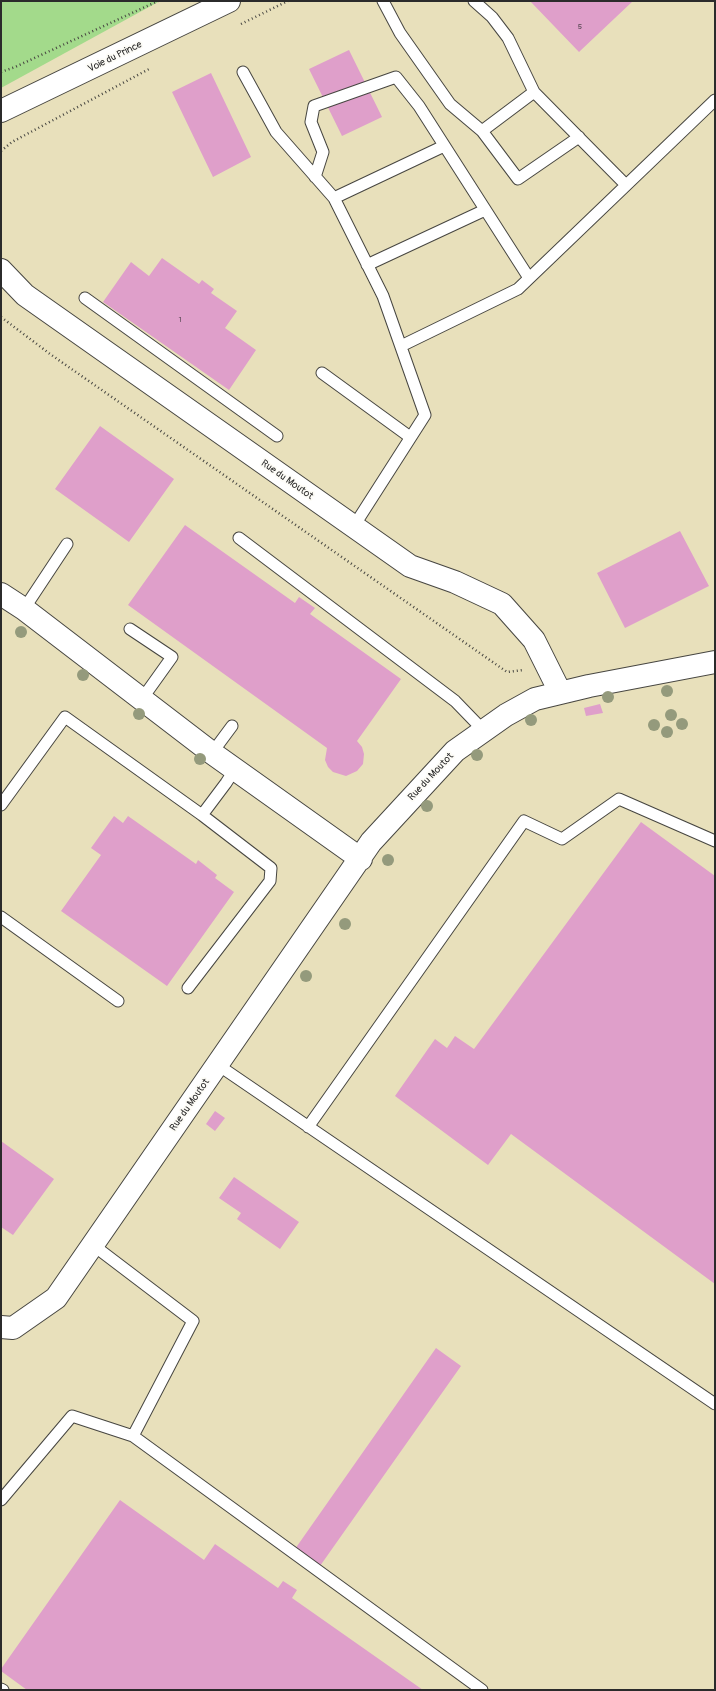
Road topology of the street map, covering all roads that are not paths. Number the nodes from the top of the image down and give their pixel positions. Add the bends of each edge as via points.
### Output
1 (229, 1) edge
2 (383, 1) edge
3 (474, 1) edge
4 (243, 72) dead end
5 (534, 92) junction
6 (715, 100) edge
7 (1, 111) edge
8 (482, 131) junction
9 (579, 137) junction
10 (444, 146) junction
11 (315, 177) junction
12 (626, 185) junction
13 (334, 198) junction
14 (485, 210) junction
15 (367, 265) junction
16 (1, 270) edge
17 (529, 278) junction
18 (85, 298) dead end
19 (401, 346) junction
20 (322, 373) dead end
21 (276, 436) dead end
22 (410, 437) junction
23 (354, 526) junction
24 (239, 538) dead end
25 (67, 544) dead end
26 (1, 594) edge
27 (24, 609) junction
28 (130, 629) dead end
29 (715, 662) edge
30 (560, 692) junction
31 (142, 700) junction
32 (232, 726) dead end
33 (484, 731) junction
34 (212, 753) junction
35 (234, 769) junction
36 (1, 805) edge
37 (202, 815) junction
38 (715, 841) edge
39 (361, 859) junction
40 (1, 917) edge
41 (188, 988) dead end
42 (118, 1001) dead end
43 (218, 1065) junction
44 (308, 1126) junction
45 (93, 1245) junction
46 (1, 1327) edge
47 (715, 1404) edge
48 (132, 1436) junction
49 (1, 1500) edge
50 (482, 1690) edge

1 - 7 street, Voie du Prince
2 - 8 lane via 400,33 450,104
3 - 5 lane via 492,17 508,38
4 - 11 lane via 276,132
5 - 8 lane
5 - 9 lane
6 - 12 lane
8 - 9 lane via 518,179
9 - 12 lane
10 - 11 lane via 419,106 396,78 314,106 311,122 323,152
10 - 13 lane
10 - 14 lane
11 - 13 lane
12 - 17 lane
13 - 15 lane
14 - 15 lane
14 - 17 lane
15 - 19 lane via 383,296
16 - 23 street, Rue du Moutot via 25,295
17 - 19 lane via 518,289
18 - 21 lane
19 - 22 lane via 425,415
20 - 22 lane
22 - 23 lane
23 - 30 street, Rue du Moutot via 410,566 455,582 502,604 534,640
24 - 33 lane via 455,701
25 - 27 lane
26 - 27 street
27 - 31 street
28 - 31 lane via 172,657
29 - 30 street, Rue du Moutot
30 - 33 street, Rue du Moutot via 535,699
31 - 34 street
32 - 34 lane
33 - 39 street, Rue du Moutot via 455,751 371,842
34 - 35 street
35 - 37 lane
35 - 39 street
36 - 37 lane via 65,717
37 - 41 lane via 271,868 270,882
38 - 44 lane via 620,799 562,839 524,821
39 - 43 street, Rue du Moutot
40 - 42 lane
43 - 44 lane
43 - 45 street, Rue du Moutot
44 - 47 lane
45 - 46 street, Rue du Moutot via 56,1298 13,1328
45 - 48 lane via 193,1321
48 - 49 lane via 72,1416
48 - 50 lane

